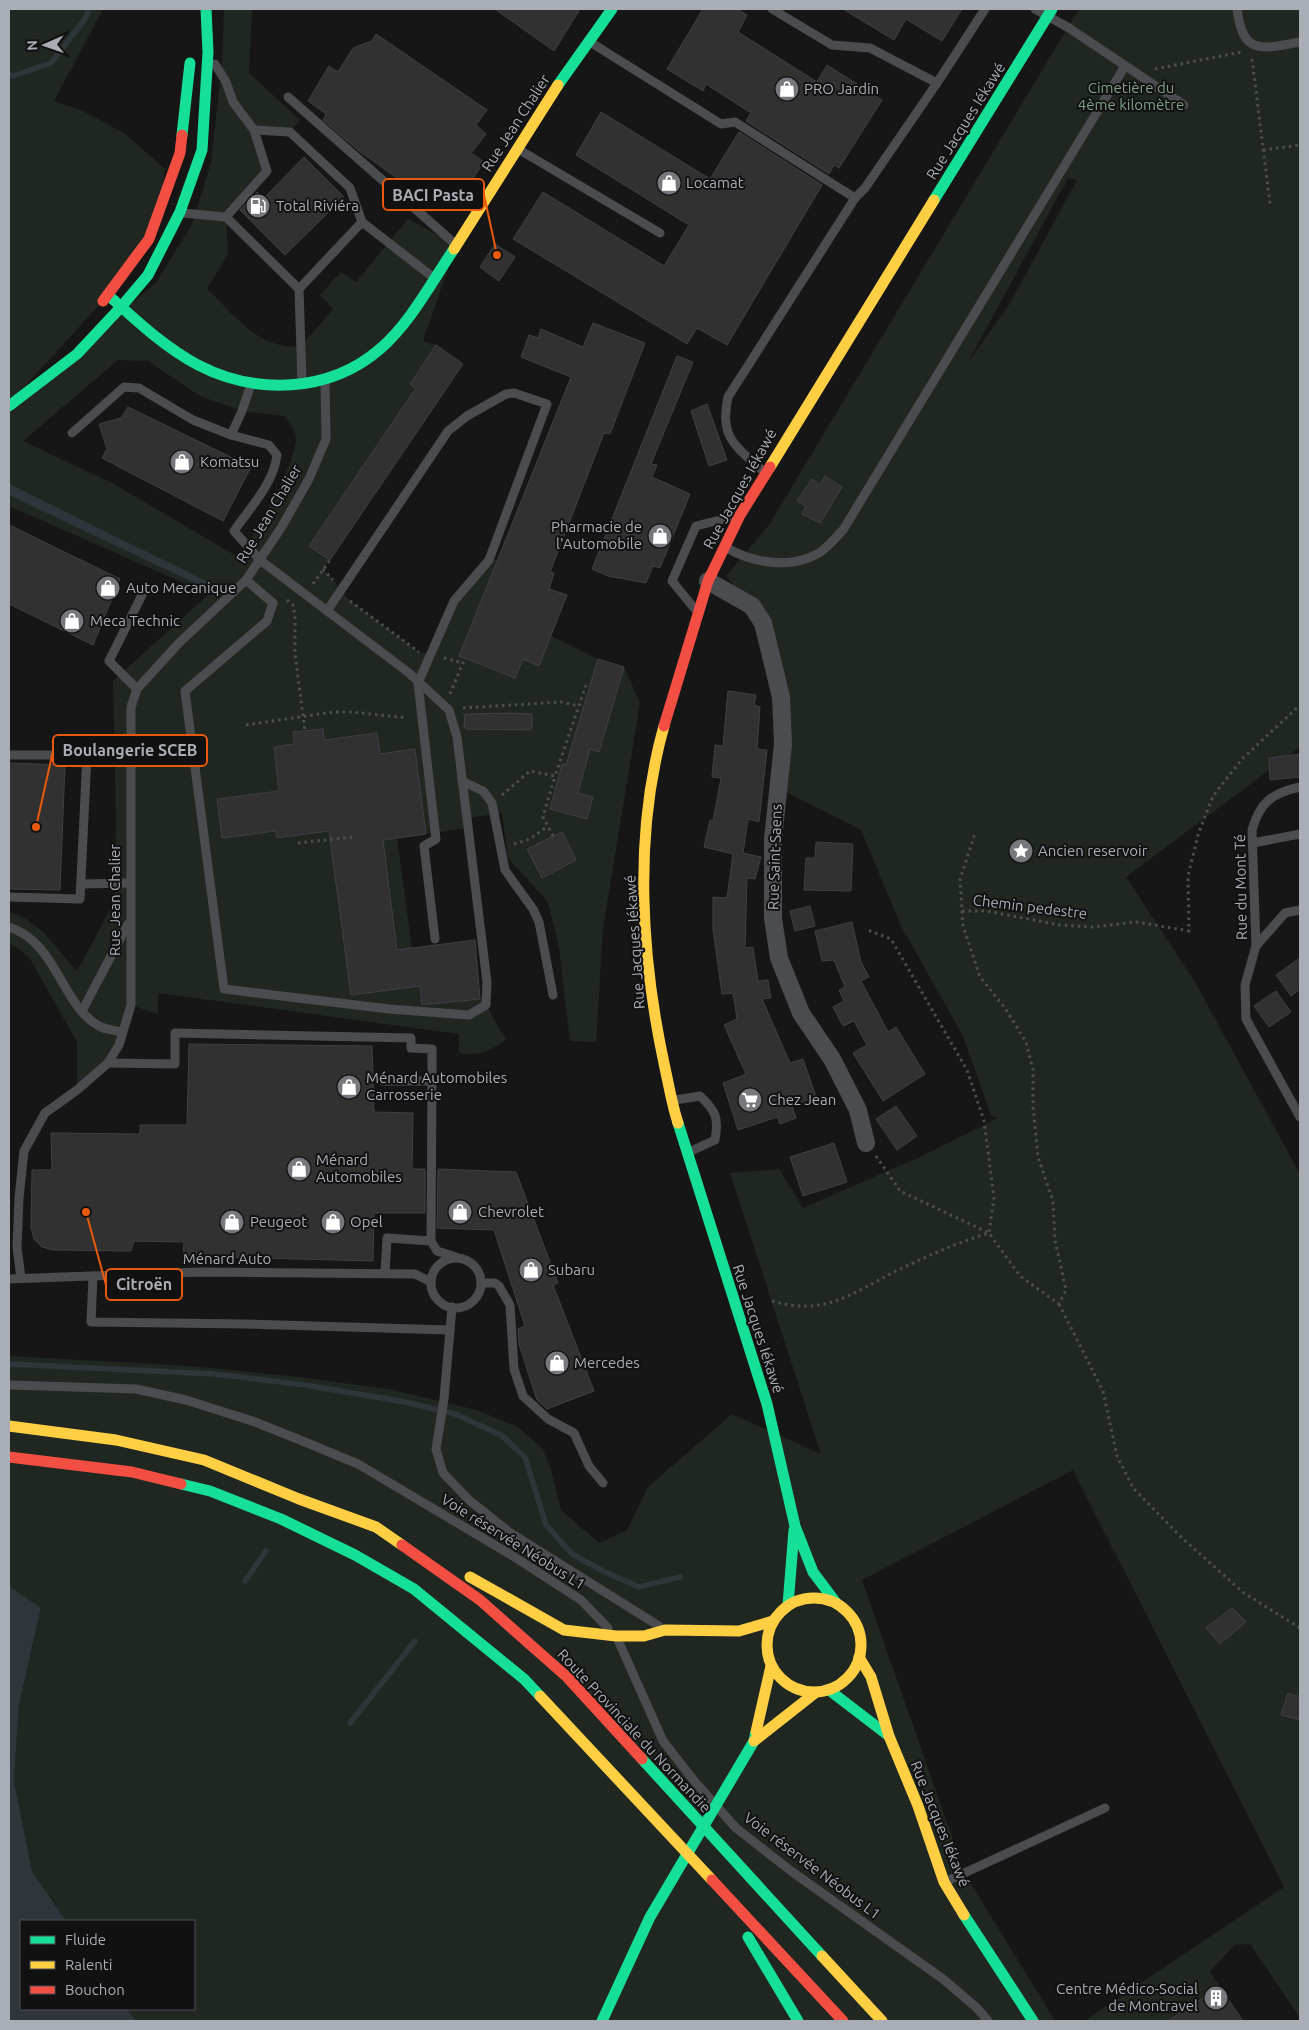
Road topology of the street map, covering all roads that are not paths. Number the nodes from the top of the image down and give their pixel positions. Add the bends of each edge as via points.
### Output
1 (206, 9) edge
2 (612, 9) edge
3 (772, 9) edge
4 (985, 9) edge
5 (1237, 9) edge
6 (1033, 12) edge
7 (1050, 13) edge
8 (588, 41) junction
9 (1300, 42) edge
10 (208, 52) junction
11 (190, 56) dead end
12 (1007, 60) dead end
13 (1125, 66) junction
14 (936, 83) junction
15 (288, 98) dead end
16 (1184, 105) dead end
17 (254, 130) junction
18 (517, 148) junction
19 (855, 198) junction
20 (180, 212) junction
21 (226, 217) junction
22 (362, 222) junction
23 (660, 233) dead end
24 (456, 245) junction
25 (904, 248) junction
26 (434, 278) junction
27 (299, 289) junction
28 (108, 295) junction
29 (121, 308) junction
30 (96, 310) dead end
31 (52, 358) dead end
32 (325, 382) junction
33 (251, 384) junction
34 (303, 386) junction
35 (9, 405) edge
36 (72, 433) dead end
37 (231, 435) junction
38 (764, 472) junction
39 (740, 514) junction
40 (724, 546) junction
41 (260, 560) junction
42 (246, 580) junction
43 (708, 581) junction
44 (143, 593) dead end
45 (327, 611) junction
46 (696, 612) junction
47 (418, 683) junction
48 (136, 689) junction
49 (9, 755) edge
50 (462, 782) junction
51 (1300, 787) edge
52 (1300, 834) edge
53 (1253, 843) junction
54 (130, 883) junction
55 (81, 884) junction
56 (9, 897) edge
57 (1300, 910) edge
58 (129, 921) junction
59 (9, 927) edge
60 (435, 940) dead end
61 (1256, 946) junction
62 (553, 995) dead end
63 (82, 1011) junction
64 (122, 1032) junction
65 (108, 1063) junction
66 (383, 1081) dead end
67 (432, 1081) junction
68 (673, 1101) junction
69 (1300, 1117) edge
70 (866, 1143) road end
71 (687, 1153) junction
72 (431, 1241) junction
73 (456, 1258) junction
74 (385, 1273) junction
75 (93, 1276) junction
76 (22, 1278) junction
77 (9, 1279) edge
78 (431, 1282) junction
79 (482, 1283) junction
80 (452, 1307) junction
81 (450, 1330) junction
82 (9, 1385) edge
83 (9, 1426) edge
84 (9, 1457) edge
85 (603, 1483) dead end
86 (795, 1526) junction
87 (376, 1527) junction
88 (837, 1604) junction
89 (788, 1605) junction
90 (773, 1621) junction
91 (665, 1630) junction
92 (616, 1636) junction
93 (859, 1657) junction
94 (771, 1666) junction
95 (829, 1690) junction
96 (815, 1693) junction
97 (889, 1736) junction
98 (754, 1741) junction
99 (1105, 1808) dead end
100 (944, 1882) junction
101 (722, 1893) junction
102 (650, 1917) junction
103 (638, 1973) dead end
104 (602, 2021) edge
105 (798, 2021) edge
106 (842, 2021) edge
107 (882, 2021) edge
108 (988, 2021) edge
109 (1033, 2021) edge

1 - 10 main road
2 - 8 main road, Rue Jean Chalier
3 - 14 lane via 832,45 870,48
4 - 14 lane
5 - 9 lane via 1240,29 1248,42 1263,48
6 - 7 lane
7 - 13 lane
7 - 25 main road, Rue Jacques Iékawé
8 - 18 main road, Rue Jean Chalier
8 - 19 lane via 721,124 735,122
10 - 17 lane via 226,82 233,102
10 - 20 main road via 202,150
11 - 28 main road via 180,153 149,239
12 - 25 main road, Rue Jacques Iékawé
13 - 16 lane
13 - 40 lane via 843,530 817,554 786,563 748,559
14 - 19 lane
15 - 24 lane
17 - 21 lane via 267,171
17 - 22 lane via 290,132 350,188
18 - 23 lane
18 - 24 main road, Rue Jean Chalier
19 - 38 lane via 728,397 724,417 732,442
20 - 21 lane
20 - 29 main road via 148,275
21 - 27 lane
22 - 26 lane
22 - 27 lane
24 - 26 main road, Rue Jean Chalier
25 - 38 main road, Rue Jacques Iékawé
26 - 32 main road, Rue Jean Chalier via 400,330 370,358
27 - 34 lane
28 - 29 main road
28 - 30 main road
29 - 33 main road via 178,352 210,371
29 - 35 main road via 77,354
31 - 35 main road
32 - 34 main road
32 - 41 lane, Rue Jean Chalier via 326,439 309,479
33 - 34 main road
33 - 37 lane
36 - 37 lane via 124,387 138,388 193,420
37 - 41 lane via 269,445 277,456 275,471 234,531
38 - 39 main road, Rue Jacques Iékawé
39 - 40 main road, Rue Jacques Iékawé
39 - 46 lane via 696,526 672,581
40 - 43 main road, Rue Jacques Iékawé
41 - 42 lane, Rue Jean Chalier
41 - 45 lane
42 - 48 lane, Rue Jean Chalier
42 - 50 lane via 273,603 267,622 185,692 224,989 469,1015 486,1005 487,982
43 - 46 main road, Rue Jacques Iékawé
43 - 70 street, Rue Saint-Saens via 752,606 763,623 781,697 783,744 773,839 773,918 779,958 801,1013 832,1059 858,1110
44 - 48 lane via 109,661
45 - 47 lane
45 - 47 lane via 448,431 506,394 514,393 547,404 488,560 454,601
46 - 68 main road, Rue Jacques Iékawé via 661,738 645,844 645,910 655,1021
47 - 50 lane via 447,708 457,737
47 - 60 lane via 436,839 424,846
48 - 54 lane, Rue Jean Chalier via 131,706
49 - 55 lane via 87,756
50 - 62 lane via 482,791 492,803 504,870 539,922
51 - 53 lane, Rue du Mont Té via 1282,791 1257,812 1252,830
52 - 53 lane
53 - 61 lane, Rue du Mont Té
54 - 55 lane
54 - 58 lane, Rue Jean Chalier
55 - 56 lane via 80,899
57 - 61 lane via 1285,913
58 - 63 lane
58 - 64 lane, Rue Jean Chalier via 130,1005
59 - 63 lane via 40,947
61 - 69 lane, Rue du Mont Té via 1245,985 1246,1019
63 - 64 lane via 101,1027
64 - 65 lane
65 - 67 lane via 175,1064 176,1033 411,1038 411,1048 432,1049
65 - 76 lane via 44,1113 24,1151 18,1217
66 - 67 lane
67 - 72 lane
68 - 71 main road, Rue Jacques Iékawé
68 - 71 lane via 700,1096 713,1108 718,1125 715,1140
71 - 86 main road, Rue Jacques Iékawé via 766,1404
72 - 73 lane via 437,1251
72 - 74 lane via 387,1238
73 - 78 lane via 436,1268
73 - 79 lane via 471,1262
74 - 75 lane, Ménard Auto via 200,1272
74 - 78 lane, Ménard Auto via 415,1274
75 - 76 lane, Ménard Auto
75 - 81 lane via 91,1322
76 - 77 lane, Ménard Auto
78 - 80 lane via 438,1299
79 - 80 lane via 476,1299 469,1304
79 - 85 lane via 499,1286 510,1305 514,1369 523,1396 548,1419 574,1433 589,1466
80 - 81 lane
81 - 91 lane via 436,1449 443,1473 469,1500 509,1532
82 - 92 lane, Voie réservée Néobus L1 via 136,1389 186,1400 305,1442 358,1464 513,1556 581,1600
83 - 87 main road, Route Provinciale du Normandie via 116,1440 204,1460
84 - 101 main road via 132,1472 210,1492 281,1518 414,1589 524,1679
86 - 88 main road, Rue Jacques Iékawé via 813,1572
86 - 89 main road, Rue Jacques Iékawé
87 - 92 main road via 564,1630
87 - 107 main road, Route Provinciale du Normandie via 480,1600 567,1678
88 - 89 main road via 812,1598
88 - 93 main road via 849,1613 857,1626 861,1642
89 - 90 main road
90 - 91 main road via 738,1631
90 - 94 main road via 767,1644
91 - 92 main road via 644,1636
92 - 108 lane, Voie réservée Néobus L1 via 662,1741 736,1828 791,1872 943,1979 978,2008
93 - 95 main road via 843,1683
93 - 97 main road, Rue Jacques Iékawé via 871,1677
94 - 96 main road via 790,1686
94 - 98 main road
95 - 96 main road
95 - 97 main road
96 - 98 main road
97 - 100 main road, Rue Jacques Iékawé
98 - 102 main road
99 - 100 lane
100 - 109 main road, Rue Jacques Iékawé
101 - 105 main road
101 - 106 main road
102 - 103 main road
102 - 104 main road

